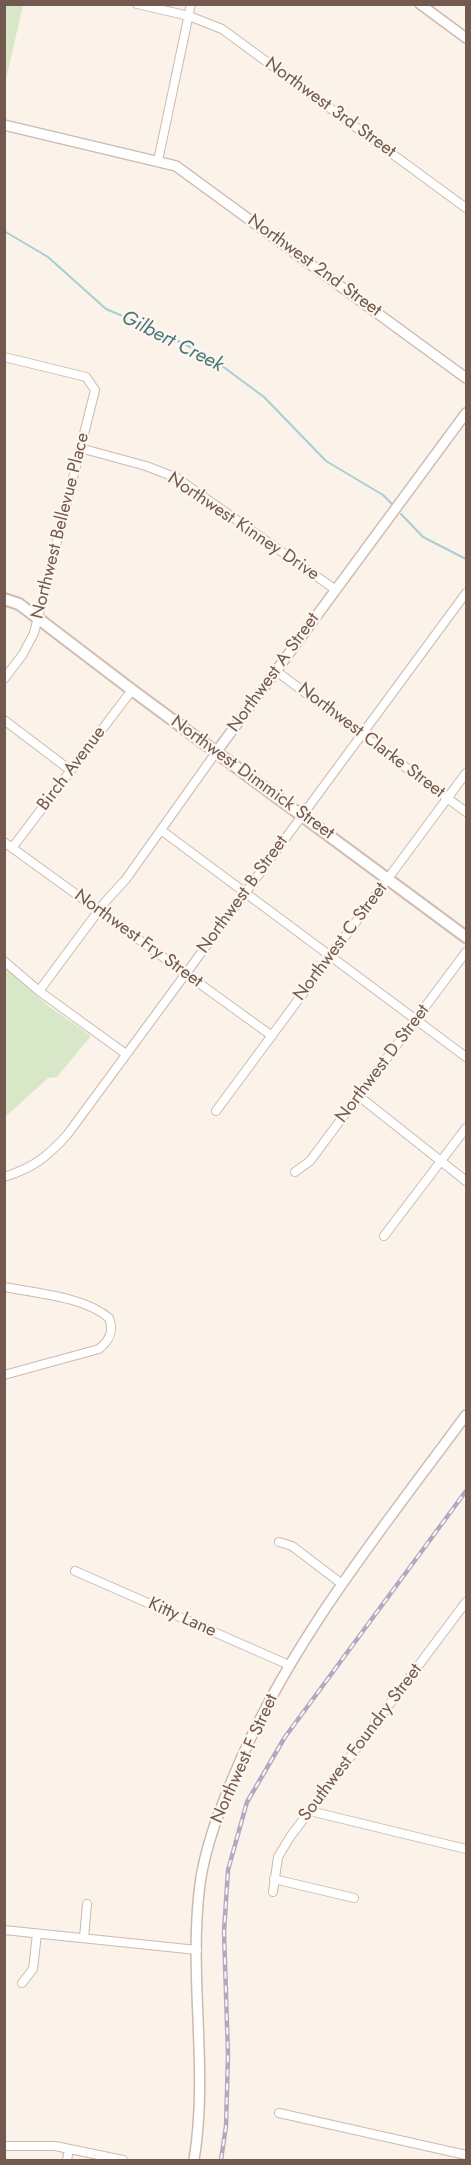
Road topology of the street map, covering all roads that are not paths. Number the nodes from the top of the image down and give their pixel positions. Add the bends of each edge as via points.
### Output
1 (137, 4) edge
2 (191, 4) edge
3 (420, 4) edge
4 (189, 16) junction
5 (466, 38) edge
6 (4, 125) edge
7 (158, 160) junction
8 (466, 208) edge
9 (4, 357) edge
10 (466, 378) edge
11 (466, 413) edge
12 (80, 448) junction
13 (336, 591) junction
14 (466, 594) edge
15 (4, 600) edge
16 (37, 619) junction
17 (276, 671) junction
18 (4, 679) edge
19 (132, 690) junction
20 (4, 720) edge
21 (362, 735) junction
22 (217, 751) junction
23 (70, 770) junction
24 (466, 773) edge
25 (448, 798) junction
26 (466, 812) edge
27 (302, 814) junction
28 (161, 830) junction
29 (4, 842) edge
30 (12, 848) junction
31 (389, 878) junction
32 (245, 893) junction
33 (99, 910) junction
34 (466, 937) edge
35 (466, 952) edge
36 (331, 956) junction
37 (4, 961) edge
38 (185, 973) junction
39 (39, 991) junction
40 (416, 1020) junction
41 (272, 1036) junction
42 (126, 1054) junction
43 (466, 1057) edge
44 (360, 1096) junction
45 (216, 1111) dead end
46 (466, 1128) edge
47 (440, 1161) junction
48 (294, 1172) dead end
49 (4, 1177) edge
50 (466, 1181) edge
51 (384, 1236) dead end
52 (4, 1287) edge
53 (4, 1375) edge
54 (466, 1415) edge
55 (279, 1542) dead end
56 (75, 1571) dead end
57 (342, 1584) junction
58 (466, 1602) edge
59 (289, 1665) junction
60 (310, 1811) junction
61 (466, 1849) edge
62 (274, 1879) junction
63 (273, 1892) dead end
64 (354, 1898) dead end
65 (87, 1904) dead end
66 (4, 1930) edge
67 (37, 1934) junction
68 (84, 1938) junction
69 (197, 1950) junction
70 (22, 1983) dead end
71 (279, 2113) dead end
72 (4, 2146) edge
73 (69, 2149) junction
74 (466, 2155) edge
75 (67, 2160) edge
76 (123, 2160) edge
77 (194, 2160) edge

1 - 4 street, Northwest 3rd Street
2 - 4 street
3 - 5 street
4 - 7 street
4 - 8 street, Northwest 3rd Street via 222,29
6 - 7 street, Northwest 2nd Street
7 - 10 street, Northwest 2nd Street via 176,166
9 - 12 street, Northwest Bellevue Place via 90,380 95,390
11 - 13 street, Northwest A Street
12 - 13 street, Northwest Kinney Drive via 177,478
12 - 16 street, Northwest Bellevue Place
13 - 17 street, Northwest A Street
14 - 21 street, Northwest B Street
15 - 16 main road, Northwest Dimmick Street via 19,604
16 - 18 street, Northwest Bellevue Place via 31,642
16 - 19 main road, Northwest Dimmick Street
17 - 21 street, Northwest Clarke Street
17 - 22 street, Northwest A Street
19 - 22 main road, Northwest Dimmick Street
19 - 23 street, Birch Avenue
20 - 23 street
21 - 25 street, Northwest Clarke Street
21 - 27 street, Northwest B Street
22 - 27 main road, Northwest Dimmick Street
22 - 28 street, Northwest A Street
23 - 30 street, Birch Avenue
24 - 25 street, Northwest C Street
25 - 26 street, Northwest Clarke Street
25 - 31 street, Northwest C Street
27 - 31 main road, Northwest Dimmick Street
27 - 32 street, Northwest B Street
28 - 32 street
28 - 33 street, Northwest A Street
29 - 30 street, Northwest Fry Street
30 - 33 street, Northwest Fry Street
31 - 34 main road, Northwest Dimmick Street
31 - 36 street, Northwest C Street
32 - 36 street
32 - 38 street, Northwest B Street
33 - 38 street, Northwest Fry Street
33 - 39 street, Northwest A Street
35 - 40 street, Northwest D Street
36 - 40 street
36 - 41 street, Northwest C Street
37 - 39 street
38 - 41 street, Northwest Fry Street
38 - 42 street, Northwest B Street
39 - 42 street
40 - 43 street
40 - 44 street, Northwest D Street
41 - 45 street, Northwest C Street
42 - 49 street, Northwest B Street via 54,1149 30,1167
44 - 47 street
44 - 48 street, Northwest D Street via 310,1161
46 - 47 street
47 - 50 street
47 - 51 street
52 - 53 street via 92,1307 109,1318 112,1332 99,1348
54 - 57 street, Northwest F Street
55 - 57 street via 292,1546
56 - 59 street, Kitty Lane
57 - 59 street, Northwest F Street
58 - 60 street, Southwest Foundry Street
59 - 69 street, Northwest F Street via 250,1738 214,1827 200,1885
60 - 61 street
60 - 62 street, Southwest Foundry Street via 282,1850
62 - 63 street, Southwest Foundry Street
62 - 64 street
65 - 68 street
66 - 67 street
67 - 68 street
67 - 70 street via 33,1969
68 - 69 street
69 - 77 street, Northwest F Street via 200,2076
71 - 74 street
72 - 73 street
73 - 75 street
73 - 76 street

